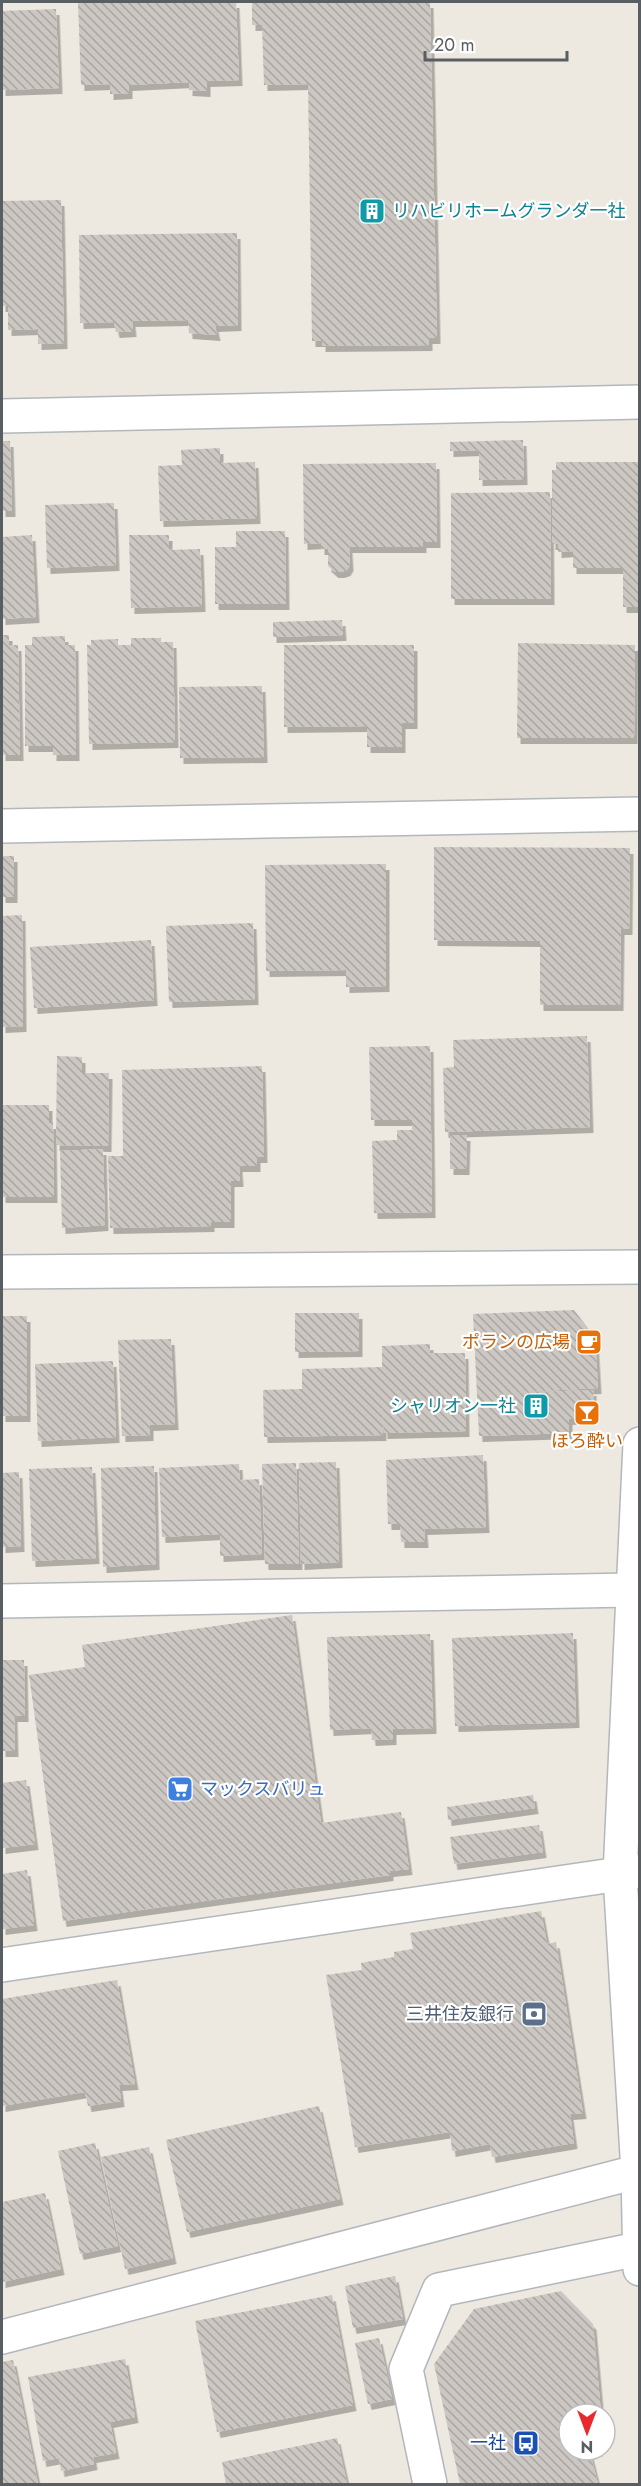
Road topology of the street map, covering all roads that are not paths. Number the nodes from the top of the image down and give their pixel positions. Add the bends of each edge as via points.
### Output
1 (639, 402) edge
2 (2, 416) edge
3 (639, 814) edge
4 (2, 826) edge
5 (639, 1267) edge
6 (2, 1272) edge
7 (639, 1444) edge
8 (632, 1590) junction
9 (2, 1601) edge
10 (630, 1873) edge
11 (2, 1965) edge
12 (639, 2172) edge
13 (639, 2259) edge
14 (2, 2337) edge
15 (430, 2484) edge

1 - 2 street
3 - 4 street
5 - 6 street
7 - 8 street
8 - 9 street
8 - 10 street
10 - 11 street
10 - 12 street
12 - 13 street
12 - 14 street
13 - 15 street via 439,2290 406,2369

